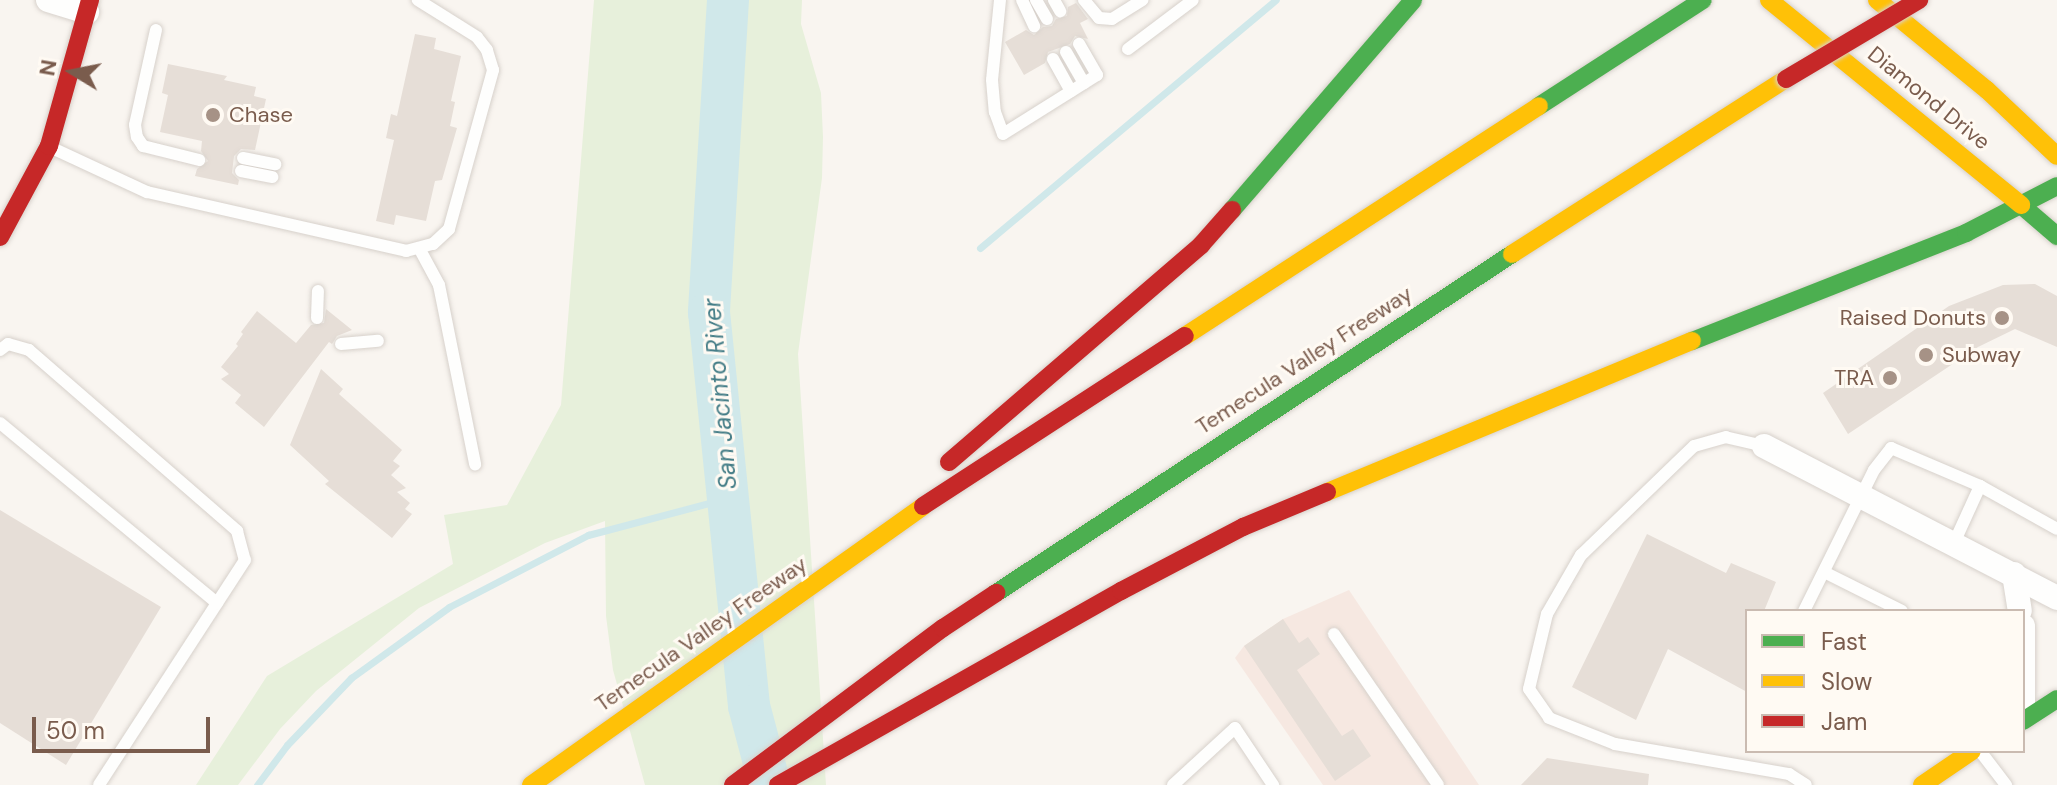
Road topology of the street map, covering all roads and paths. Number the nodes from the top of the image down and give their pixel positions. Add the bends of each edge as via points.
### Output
1 (48, 0) edge
2 (418, 0) edge
3 (1000, 0) edge
4 (1022, 0) edge
5 (1036, 0) edge
6 (1084, 0) edge
7 (1143, 0) edge
8 (1193, 0) edge
9 (1413, 0) edge
10 (1769, 0) edge
11 (1877, 0) edge
12 (1919, 0) edge
13 (1699, 2) edge
14 (89, 6) edge
15 (1047, 19) dead end
16 (1034, 26) dead end
17 (156, 30) dead end
18 (1079, 44) dead end
19 (1128, 49) dead end
20 (1066, 52) dead end
21 (1053, 59) dead end
22 (1084, 83) junction
23 (1071, 91) junction
24 (49, 146) junction
25 (196, 156) dead end
26 (2057, 156) edge
27 (242, 165) dead end
28 (274, 171) dead end
29 (2057, 186) edge
30 (2021, 205) junction
31 (2057, 236) edge
32 (0, 237) edge
33 (419, 248) junction
34 (318, 291) dead end
35 (317, 318) dead end
36 (378, 341) dead end
37 (341, 344) dead end
38 (0, 350) edge
39 (0, 423) edge
40 (1764, 446) joint
41 (475, 464) dead end
42 (1980, 486) junction
43 (1863, 496) junction
44 (932, 499) junction
45 (2052, 526) edge
46 (1954, 543) junction
47 (1824, 572) junction
48 (2014, 574) junction
49 (2057, 598) edge
50 (217, 603) junction
51 (1805, 609) edge
52 (1898, 609) edge
53 (2020, 609) edge
54 (1334, 634) dead end
55 (2057, 699) edge
56 (2025, 720) edge
57 (1969, 753) edge
58 (1982, 753) edge
59 (535, 782) edge
60 (99, 785) edge
61 (733, 785) edge
62 (778, 785) edge
63 (1173, 785) edge
64 (1273, 785) edge
65 (1438, 785) edge
66 (1806, 785) edge
67 (1922, 785) edge
68 (2006, 785) edge

1 - 14 street
2 - 33 lane via 477,37 493,70 449,229 433,244
3 - 23 lane via 992,80 1003,134
4 - 16 lane
5 - 15 lane
6 - 7 lane via 1099,18 1112,19
8 - 19 lane
9 - 44 main road via 1201,245 950,460
10 - 30 main road, Diamond Drive
11 - 26 main road via 1987,90
12 - 61 main road, Temecula Valley Freeway, bridge via 1340,364 943,628
13 - 44 main road, Temecula Valley Freeway
14 - 24 main road
17 - 25 lane via 135,125 137,137 143,146
18 - 22 lane via 1097,75
20 - 22 lane
21 - 23 lane
22 - 23 lane
24 - 32 main road
24 - 33 lane via 147,192 406,251
27 - 28 lane
29 - 30 main road
30 - 31 main road, Diamond Drive
30 - 62 main road via 1966,233 1563,392 1243,527
33 - 41 lane via 439,285
34 - 35 lane
36 - 37 lane
38 - 50 lane via 8,344 29,350 237,531 245,560
39 - 50 lane
40 - 43 street
40 - 66 lane via 1726,437 1694,446 1581,555 1547,614 1529,689 1549,718 1615,744 1789,774
42 - 43 lane via 1891,448
42 - 45 lane
42 - 46 lane
43 - 46 street
43 - 47 lane
44 - 59 main road, Temecula Valley Freeway
46 - 48 street
47 - 51 lane
47 - 52 lane
48 - 49 street
48 - 53 street
50 - 60 lane
54 - 65 lane
55 - 56 main road
57 - 67 main road
58 - 68 lane
63 - 64 lane via 1235,728

